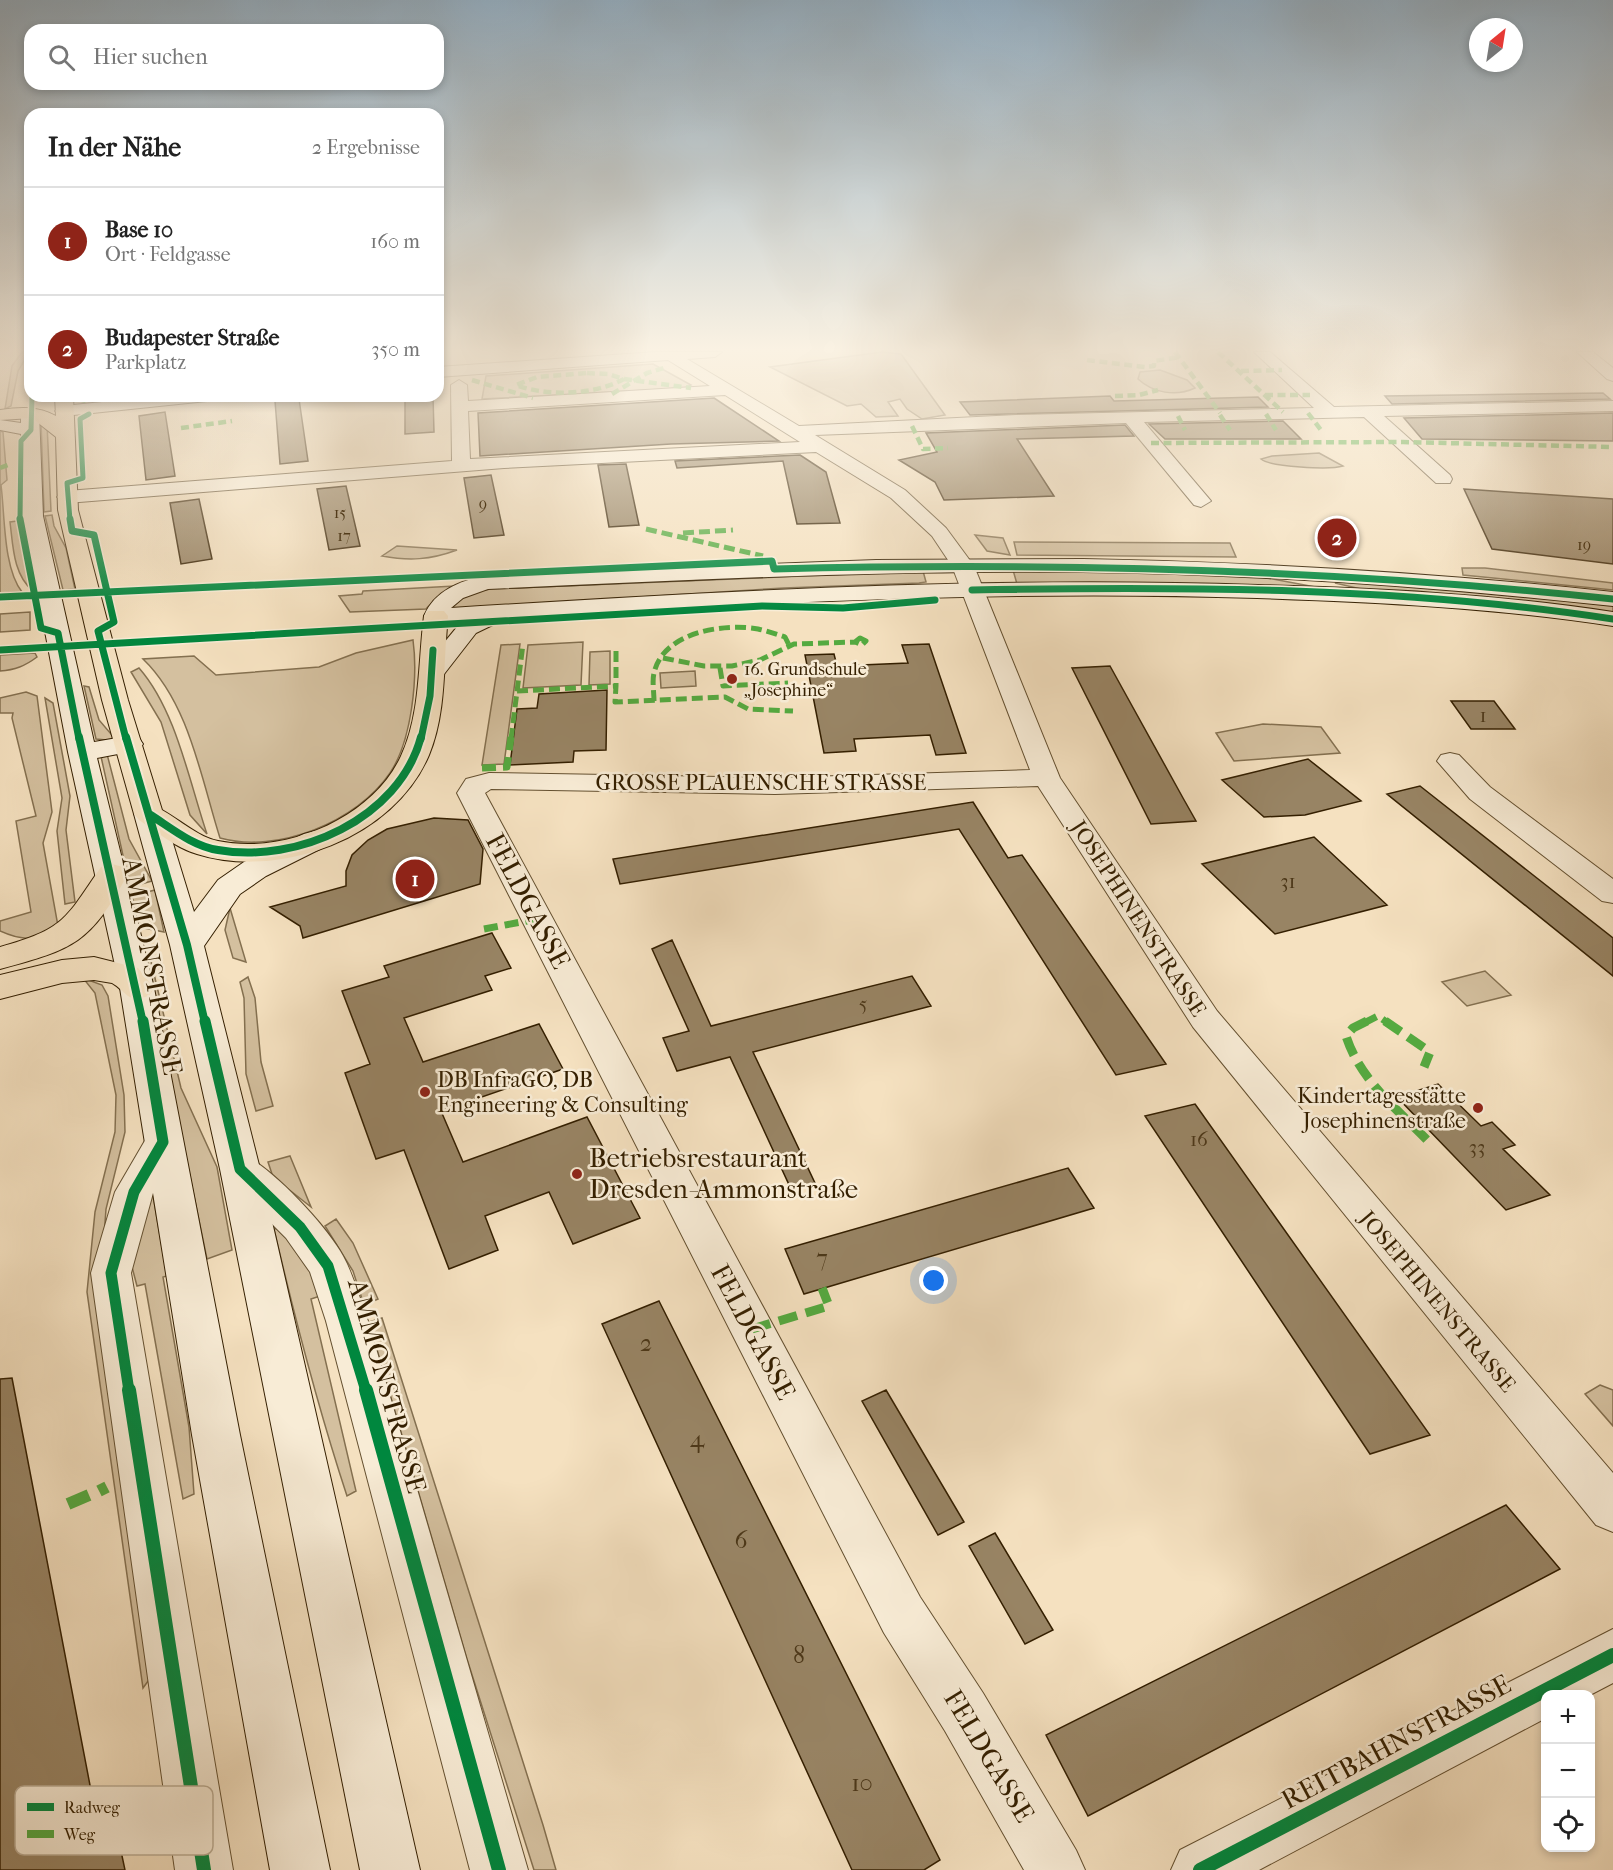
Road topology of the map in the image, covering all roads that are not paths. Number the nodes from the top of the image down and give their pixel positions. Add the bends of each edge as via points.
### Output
1 (32, 439) edge
2 (64, 439) edge
3 (461, 439) edge
4 (812, 439) edge
5 (1149, 439) edge
6 (1400, 439) edge
7 (822, 446) junction
8 (461, 465) junction
9 (1443, 478) dead end
10 (67, 496) junction
11 (1201, 501) dead end
12 (963, 566) junction
13 (972, 590) junction
14 (1613, 599) edge
15 (513, 611) junction
16 (435, 616) junction
17 (1613, 619) edge
18 (432, 673) junction
19 (129, 744) junction
20 (82, 752) junction
21 (1450, 761) dead end
22 (1046, 778) junction
23 (476, 785) joint
24 (149, 814) junction
25 (315, 840) junction
26 (112, 874) junction
27 (1613, 894) edge
28 (187, 945) junction
29 (0, 958) edge
30 (0, 987) edge
31 (137, 988) junction
32 (163, 1142) junction
33 (240, 1169) junction
34 (1613, 1509) edge
35 (1613, 1655) edge
36 (191, 1786) edge
37 (202, 1855) edge
38 (204, 1870) edge
39 (300, 1870) edge
40 (390, 1870) edge
41 (499, 1870) edge
42 (1056, 1870) edge
43 (1200, 1870) edge

1 - 20 main road, AMMONSTRASSE via 33,516
2 - 10 main road, AMMONSTRASSE
3 - 8 street
4 - 7 street, JOSEPHINENSTRASSE
5 - 11 street
6 - 9 street
7 - 8 street
7 - 12 street, JOSEPHINENSTRASSE via 898,494 939,532
8 - 10 street
10 - 19 main road, AMMONSTRASSE via 78,556
12 - 13 street, JOSEPHINENSTRASSE
12 - 14 main road via 1284,572 1489,585
12 - 16 main road via 774,569 485,582 450,596
13 - 15 main road
13 - 17 main road via 1232,590 1491,604
13 - 22 street, JOSEPHINENSTRASSE
15 - 16 main road
15 - 18 main road via 467,628
16 - 18 main road
18 - 25 main road via 416,753 408,770 371,811
19 - 20 main road
19 - 24 main road, AMMONSTRASSE
20 - 26 main road, AMMONSTRASSE
21 - 27 street via 1480,793
22 - 23 street, GROSSE PLAUENSCHE STRASSE via 775,786 489,781
22 - 34 street, JOSEPHINENSTRASSE via 1205,1018
23 - 42 street, FELDGASSE via 471,793 902,1615
24 - 25 main road via 199,845 218,851 249,853
24 - 28 main road, AMMONSTRASSE
25 - 28 main road via 255,869 229,887
26 - 29 main road via 93,908 73,931 47,945
26 - 31 main road, AMMONSTRASSE
28 - 33 main road, AMMONSTRASSE
30 - 31 main road via 70,969 127,975
31 - 32 main road, AMMONSTRASSE
32 - 36 street via 134,1192 111,1273
32 - 39 main road, AMMONSTRASSE
33 - 40 main road, AMMONSTRASSE
33 - 41 street, AMMONSTRASSE via 300,1227 328,1266 347,1321
35 - 43 street, REITBAHNSTRASSE
37 - 38 street

